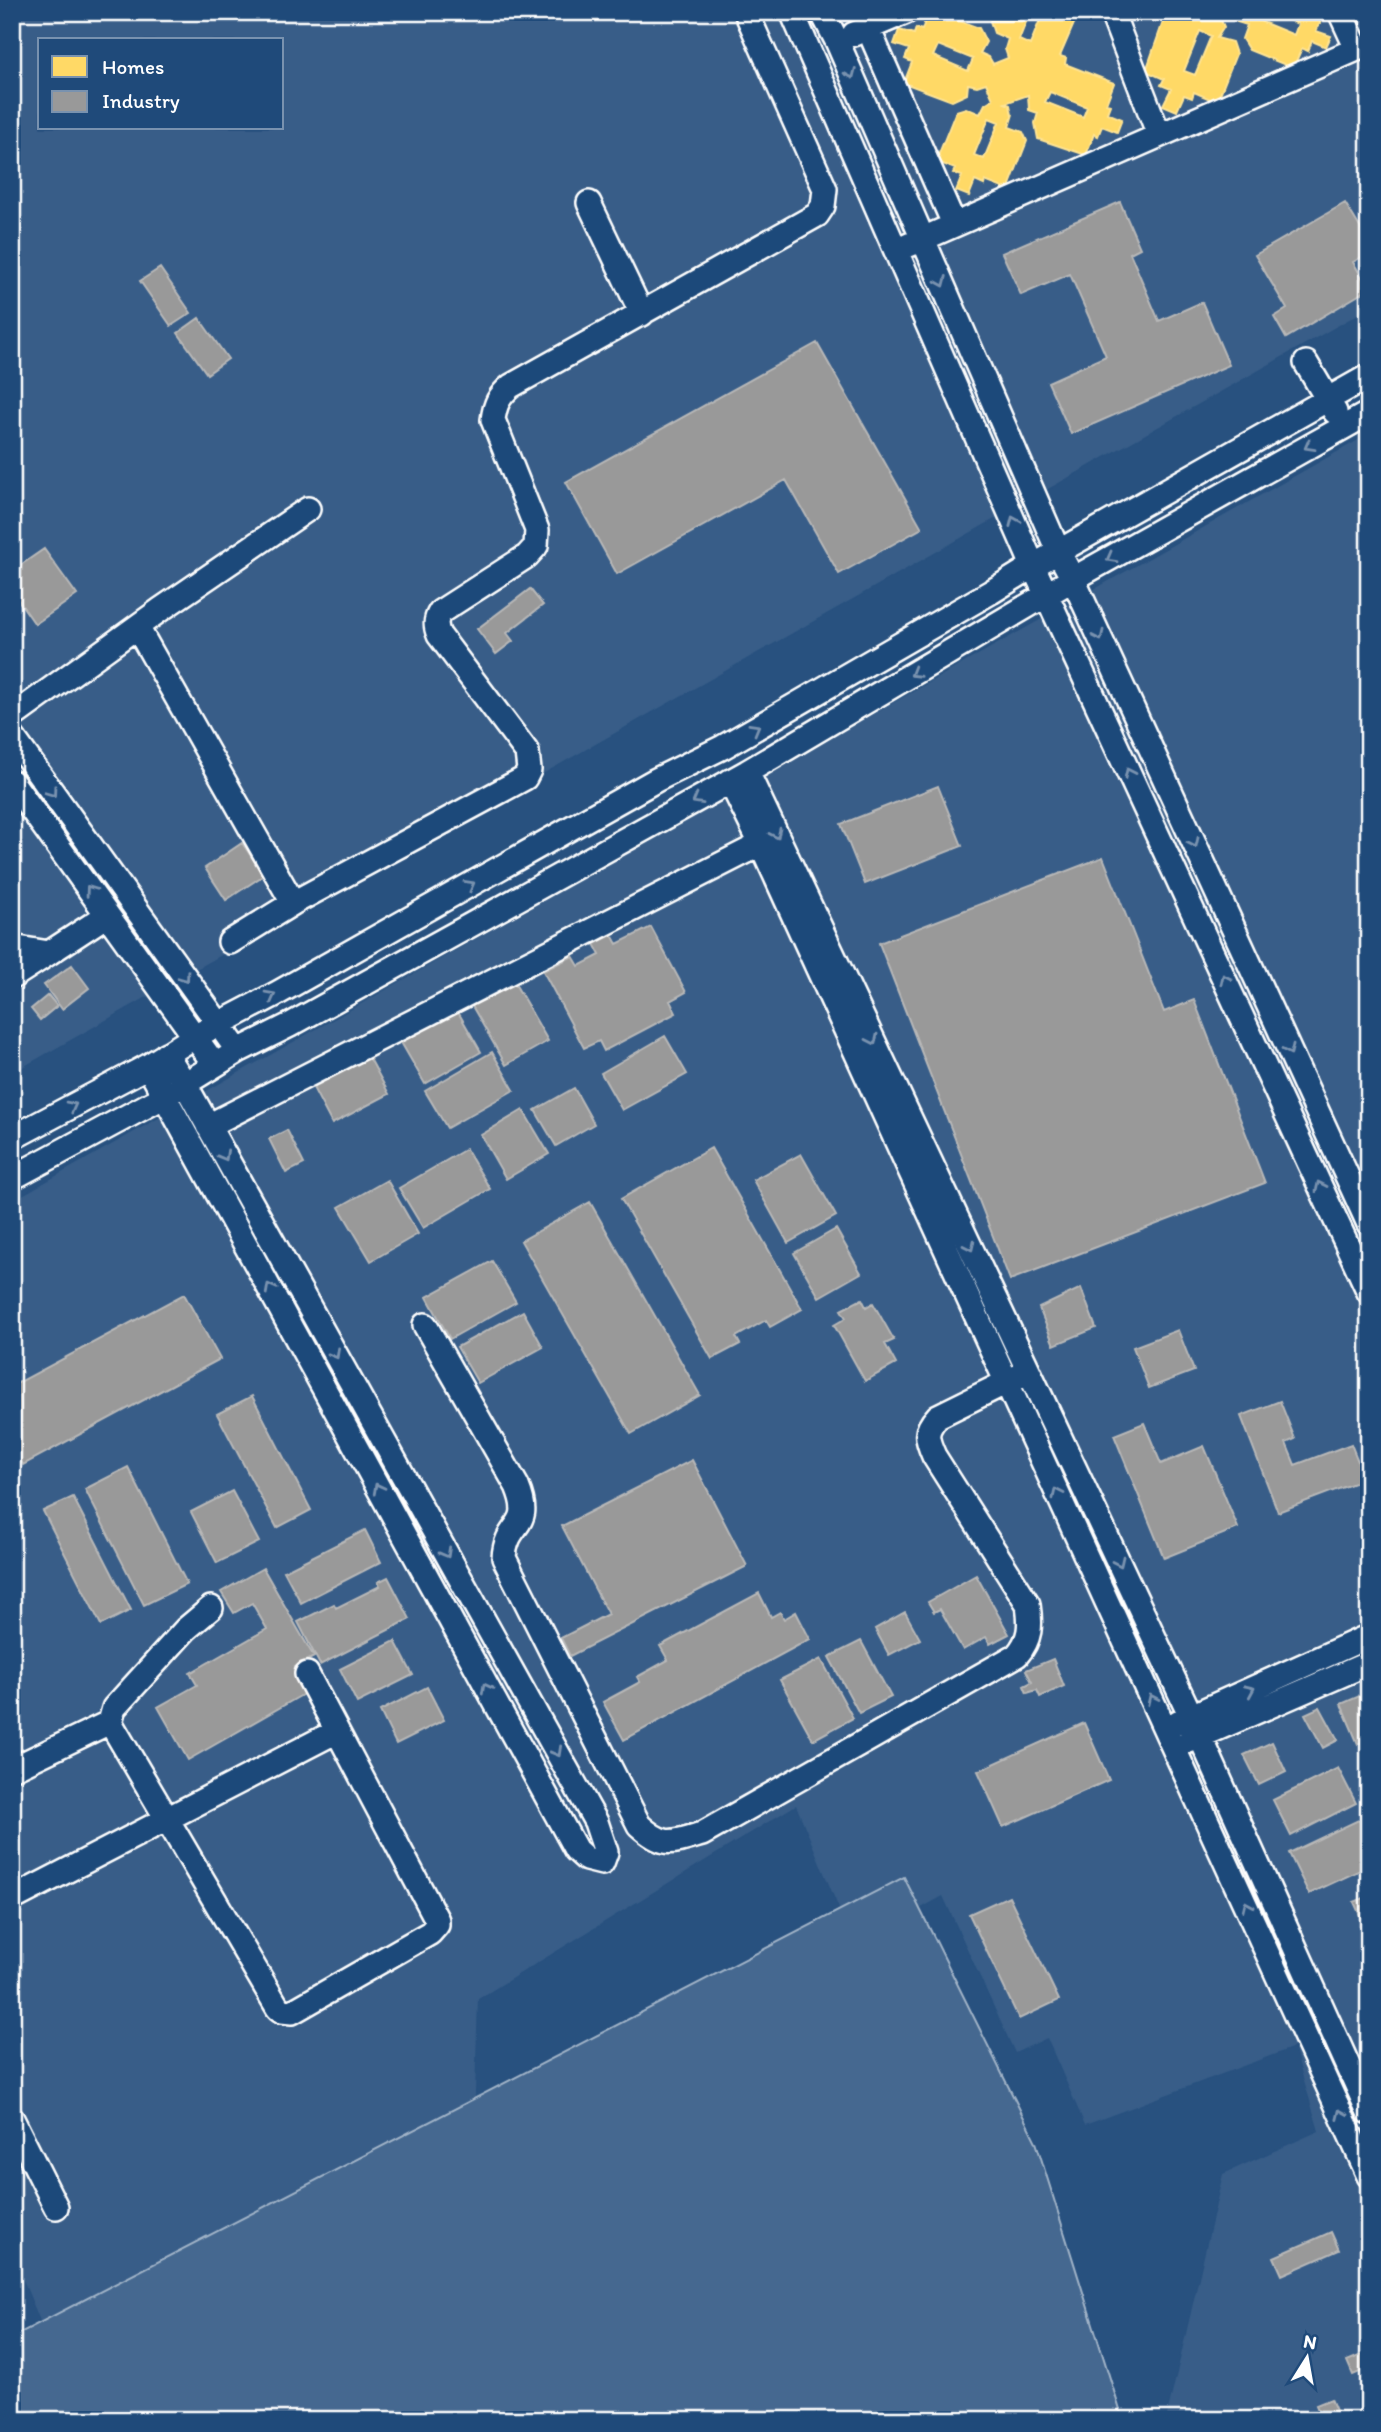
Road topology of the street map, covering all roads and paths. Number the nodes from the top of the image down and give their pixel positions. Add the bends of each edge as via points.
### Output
1 (746, 12) edge
2 (792, 12) edge
3 (822, 12) edge
4 (906, 12) edge
5 (1340, 12) edge
6 (1113, 16) dead end
7 (868, 28) junction
8 (837, 41) junction
9 (905, 112) junction
10 (873, 125) junction
11 (1159, 135) junction
12 (589, 203) dead end
13 (954, 224) junction
14 (922, 238) junction
15 (897, 252) junction
16 (642, 314) junction
17 (1306, 363) dead end
18 (1369, 376) edge
19 (1327, 399) junction
20 (1369, 413) edge
21 (1343, 427) junction
22 (308, 509) dead end
23 (1059, 553) junction
24 (1033, 566) junction
25 (1073, 579) junction
26 (1047, 594) junction
27 (137, 627) junction
28 (12, 717) edge
29 (12, 736) edge
30 (739, 776) junction
31 (12, 782) edge
32 (761, 844) junction
33 (293, 903) junction
34 (107, 915) junction
35 (230, 942) dead end
36 (12, 947) edge
37 (49, 953) junction
38 (12, 977) edge
39 (219, 1024) junction
40 (194, 1037) junction
41 (238, 1051) junction
42 (157, 1060) junction
43 (215, 1065) junction
44 (186, 1084) junction
45 (165, 1096) junction
46 (208, 1126) junction
47 (12, 1138) edge
48 (12, 1178) edge
49 (1366, 1209) edge
50 (1334, 1216) junction
51 (1369, 1232) edge
52 (1346, 1242) junction
53 (1369, 1292) edge
54 (425, 1325) dead end
55 (1029, 1371) junction
56 (1007, 1382) junction
57 (211, 1608) dead end
58 (1369, 1636) edge
59 (1369, 1663) edge
60 (307, 1674) dead end
61 (110, 1722) junction
62 (1196, 1726) junction
63 (337, 1731) junction
64 (1170, 1737) junction
65 (12, 1769) edge
66 (168, 1820) junction
67 (12, 1899) edge
68 (1369, 2112) edge
69 (12, 2119) edge
70 (1369, 2176) edge
71 (57, 2207) dead end

1 - 16 street via 825,189 823,206 817,215
2 - 15 street
3 - 8 street
4 - 7 street
5 - 11 street via 1357,49
6 - 11 street
7 - 8 street
7 - 9 street
8 -> 10 street
9 - 10 street
9 - 13 street
10 - 14 street
11 - 13 street
12 - 16 street
13 - 14 street
14 - 15 street
14 -> 23 street
24 -> 15 street
16 - 33 street via 499,396 493,420 537,530 536,546 436,619 439,635 527,752 525,778
17 - 19 street
18 - 19 street
19 - 21 street
19 - 23 street
20 - 21 street
21 -> 25 street
22 - 27 street
23 - 24 street
23 - 25 street
24 - 26 street
39 -> 24 street via 723,747
25 - 26 street
25 -> 49 street
26 -> 30 street
50 -> 26 street
27 - 28 street
27 - 33 street
29 -> 39 street
30 - 32 street
30 -> 41 street
30 -> 55 street
34 -> 31 street
32 - 46 street
32 - 56 street
33 - 35 street
34 - 37 street
34 - 40 street
36 - 37 street
37 - 38 street
39 - 40 street
39 - 41 street
40 - 42 street
40 - 43 street
41 - 43 street
42 - 44 street
42 - 45 street
47 -> 42 street
43 - 44 street
44 - 45 street
44 - 46 street
46 -> 45 street via 596,1822 606,1852 602,1863 586,1859 576,1850
45 - 48 street
49 - 50 street
50 - 52 street
51 - 52 street
52 - 53 street
54 - 56 street via 525,1504 524,1516 505,1545 504,1558 639,1825 654,1839 672,1843 739,1813 1017,1656 1027,1643 1031,1625 1028,1604 927,1441 929,1426 938,1416
55 - 56 street
55 -> 62 street
64 -> 56 street
57 - 61 street via 114,1708
62 -> 58 street
59 - 62 street
60 - 63 street
61 - 65 street
61 - 66 street
62 - 64 street
62 - 68 street
63 - 66 street
63 - 66 street via 437,1925 292,2012 278,2008
70 -> 64 street
66 - 67 street
69 - 71 street

